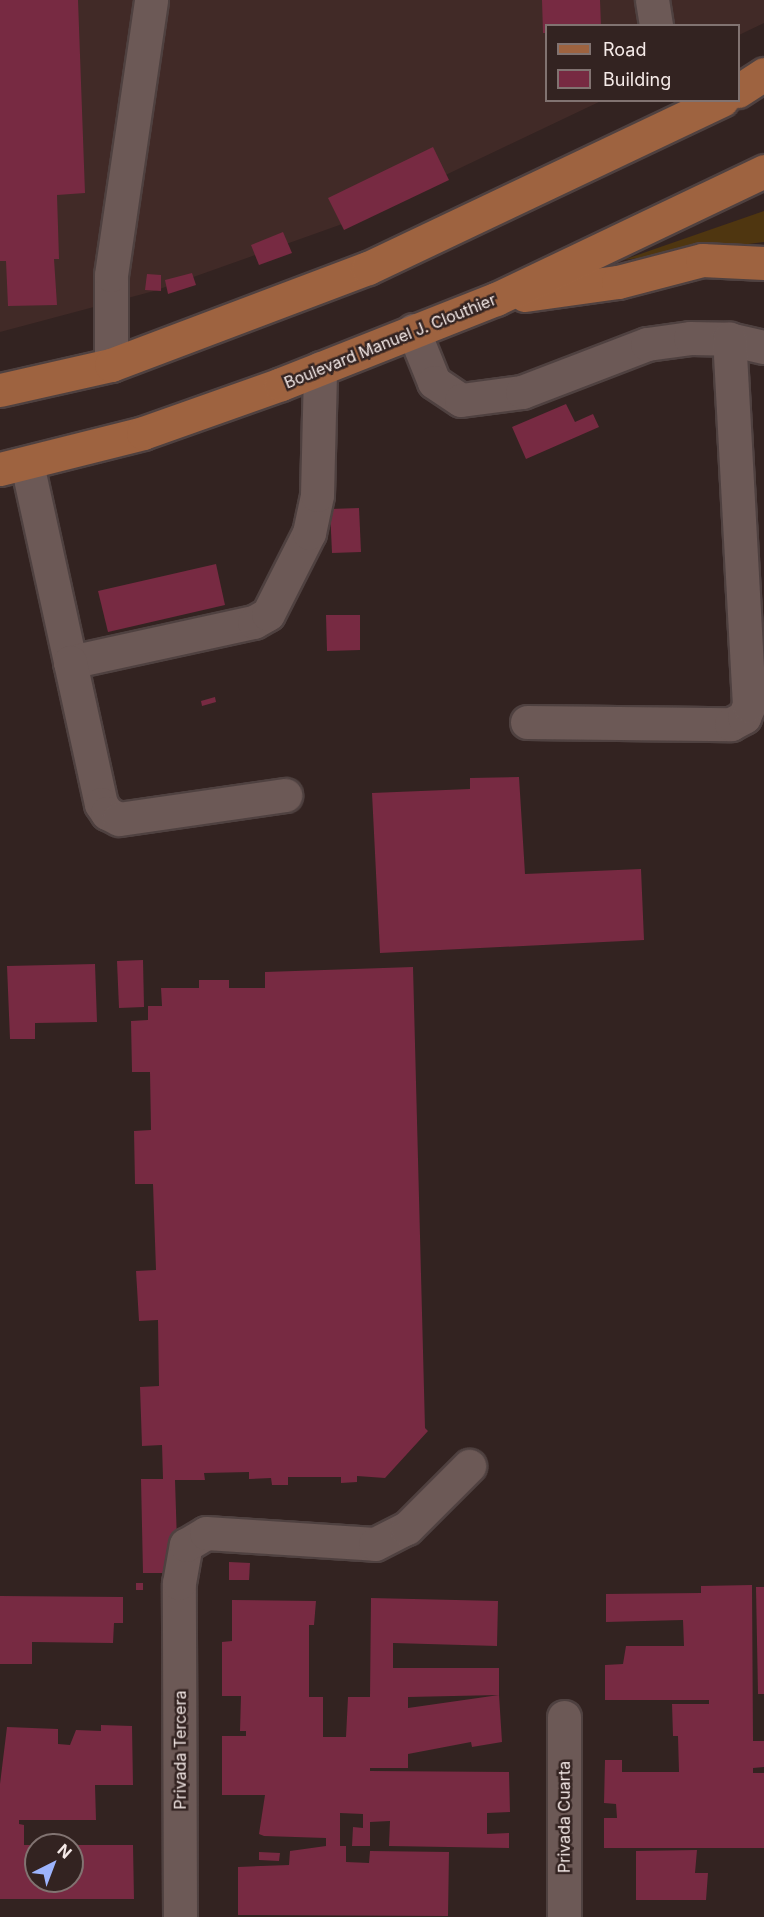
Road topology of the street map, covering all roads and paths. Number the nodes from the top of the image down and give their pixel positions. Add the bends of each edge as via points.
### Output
1 (151, 0) edge
2 (652, 0) edge
3 (656, 24) edge
4 (764, 74) edge
5 (764, 89) edge
6 (740, 92) edge
7 (740, 93) edge
8 (714, 102) edge
9 (671, 112) edge
10 (764, 171) edge
11 (764, 262) edge
12 (496, 299) junction
13 (413, 330) junction
14 (729, 339) junction
15 (764, 347) edge
16 (111, 365) junction
17 (320, 368) junction
18 (0, 390) edge
19 (14, 466) edge
20 (70, 662) junction
21 (527, 722) dead end
22 (285, 795) dead end
23 (469, 1466) dead end
24 (564, 1717) dead end
25 (180, 1917) edge
26 (564, 1917) edge

1 - 16 street via 111,274
2 - 3 street
4 - 6 main road
5 - 7 main road
8 - 9 main road
9 - 16 main road via 368,267
10 - 12 main road, Boulevard Manuel J. Clouthier
11 - 12 main road via 702,260 618,282
12 - 13 main road, Boulevard Manuel J. Clouthier
13 - 14 street via 434,382 461,400 522,392 647,344 690,338
13 - 17 main road, Boulevard Manuel J. Clouthier
14 - 15 street
14 - 21 street via 749,705 744,717 731,724
16 - 18 main road
17 - 19 main road, Boulevard Manuel J. Clouthier via 143,433
17 - 20 street via 316,495 309,533 267,614 254,622
19 - 20 street
20 - 22 street via 101,804 107,813 119,819
23 - 25 street, Privada Tercera via 407,1528 375,1544 206,1533 186,1545 179,1583
24 - 26 street, Privada Cuarta

